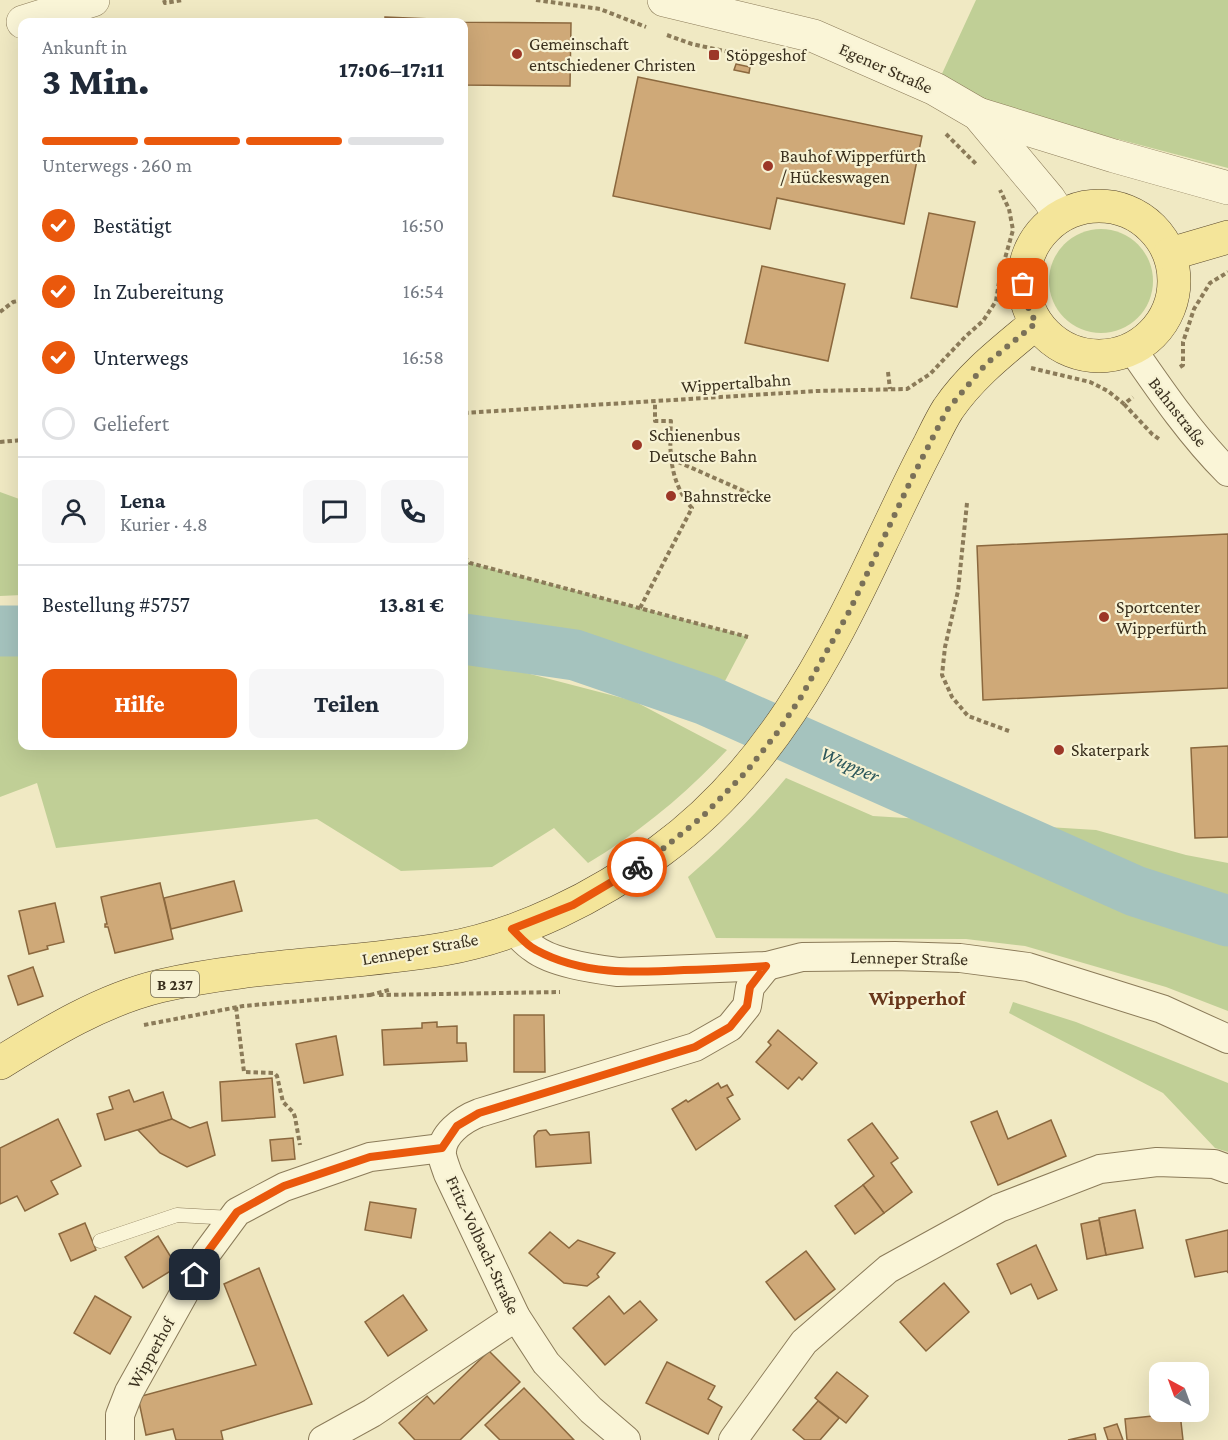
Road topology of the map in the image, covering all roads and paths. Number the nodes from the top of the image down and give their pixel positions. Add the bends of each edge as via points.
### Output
1 (93, 0) edge
2 (164, 0) edge
3 (183, 0) edge
4 (664, 0) edge
5 (31, 15) edge
6 (18, 22) edge
7 (0, 31) edge
8 (978, 114) junction
9 (942, 129) dead end
10 (983, 171) dead end
11 (997, 186) dead end
12 (1228, 188) edge
13 (1060, 216) junction
14 (1228, 237) edge
15 (1170, 254) junction
16 (1228, 272) edge
17 (1210, 283) dead end
18 (18, 301) edge
19 (0, 312) edge
20 (1036, 323) junction
21 (1132, 349) junction
22 (888, 372) dead end
23 (890, 390) junction
24 (655, 402) junction
25 (1124, 404) dead end
26 (468, 413) edge
27 (18, 440) edge
28 (0, 442) edge
29 (1166, 444) dead end
30 (671, 463) junction
31 (1228, 471) edge
32 (762, 499) dead end
33 (967, 503) dead end
34 (468, 561) edge
35 (640, 608) junction
36 (748, 637) dead end
37 (1009, 731) dead end
38 (512, 929) junction
39 (766, 966) junction
40 (370, 995) dead end
41 (236, 1007) junction
42 (136, 1026) dead end
43 (1228, 1040) edge
44 (0, 1063) edge
45 (300, 1145) dead end
46 (442, 1148) junction
47 (1228, 1169) edge
48 (232, 1218) junction
49 (100, 1240) dead end
50 (516, 1317) junction
51 (120, 1440) edge
52 (323, 1440) edge
53 (626, 1440) edge
54 (733, 1440) edge

1 - 5 street
2 - 3 path
4 - 8 street, Egener Straße via 814,36 935,88
6 - 7 street
8 - 12 street
8 - 13 street, Egener Straße
9 - 10 path
11 - 23 path, Wippertalbahn via 1009,209 1013,230 996,301 983,321 930,375 907,389
13 - 15 main road via 1080,207 1124,209 1159,234
13 - 20 main road via 1044,228 1025,264 1023,284
14 - 15 main road
15 - 21 main road via 1174,291 1170,309 1148,339
16 - 17 path
18 - 19 path
20 - 21 main road via 1050,339 1090,356 1111,356
20 - 38 main road, B 237 via 986,364 947,410 850,610 801,697 746,772 702,817 664,848 573,905
21 - 31 street, Bahnstraße via 1213,457
22 - 23 path
23 - 24 path, Wippertalbahn
24 - 26 path, Wippertalbahn
24 - 30 path via 655,421 671,421
25 - 29 path
27 - 28 path
30 - 32 path via 676,461
30 - 35 path via 684,499 692,508
33 - 37 path via 958,591 942,675 952,697 968,716
34 - 35 path
35 - 36 path
38 - 39 street, Lenneper Straße via 534,950 595,969 658,972
38 - 44 main road, Lenneper Straße / B 237 via 447,948 273,968 160,986 89,1012
39 - 43 street, Lenneper Straße via 802,957 895,956 960,958 1028,967 1162,1008
39 - 46 street via 750,987 747,1006 730,1027 695,1047 479,1113 457,1126
40 - 41 path
41 - 42 path
41 - 45 path via 244,1072 277,1076 283,1102 293,1112
46 - 48 street, Wipperhof via 370,1157 284,1186
46 - 50 street, Fritz-Volbach-Straße via 448,1173
47 - 54 street via 1214,1164 1157,1162 1100,1169 999,1208 888,1269 804,1342
48 - 49 lane via 177,1215
48 - 51 street, Wipperhof via 206,1254 129,1392 120,1415
50 - 52 street via 372,1413
50 - 53 street, Fritz-Volbach-Straße via 546,1363

